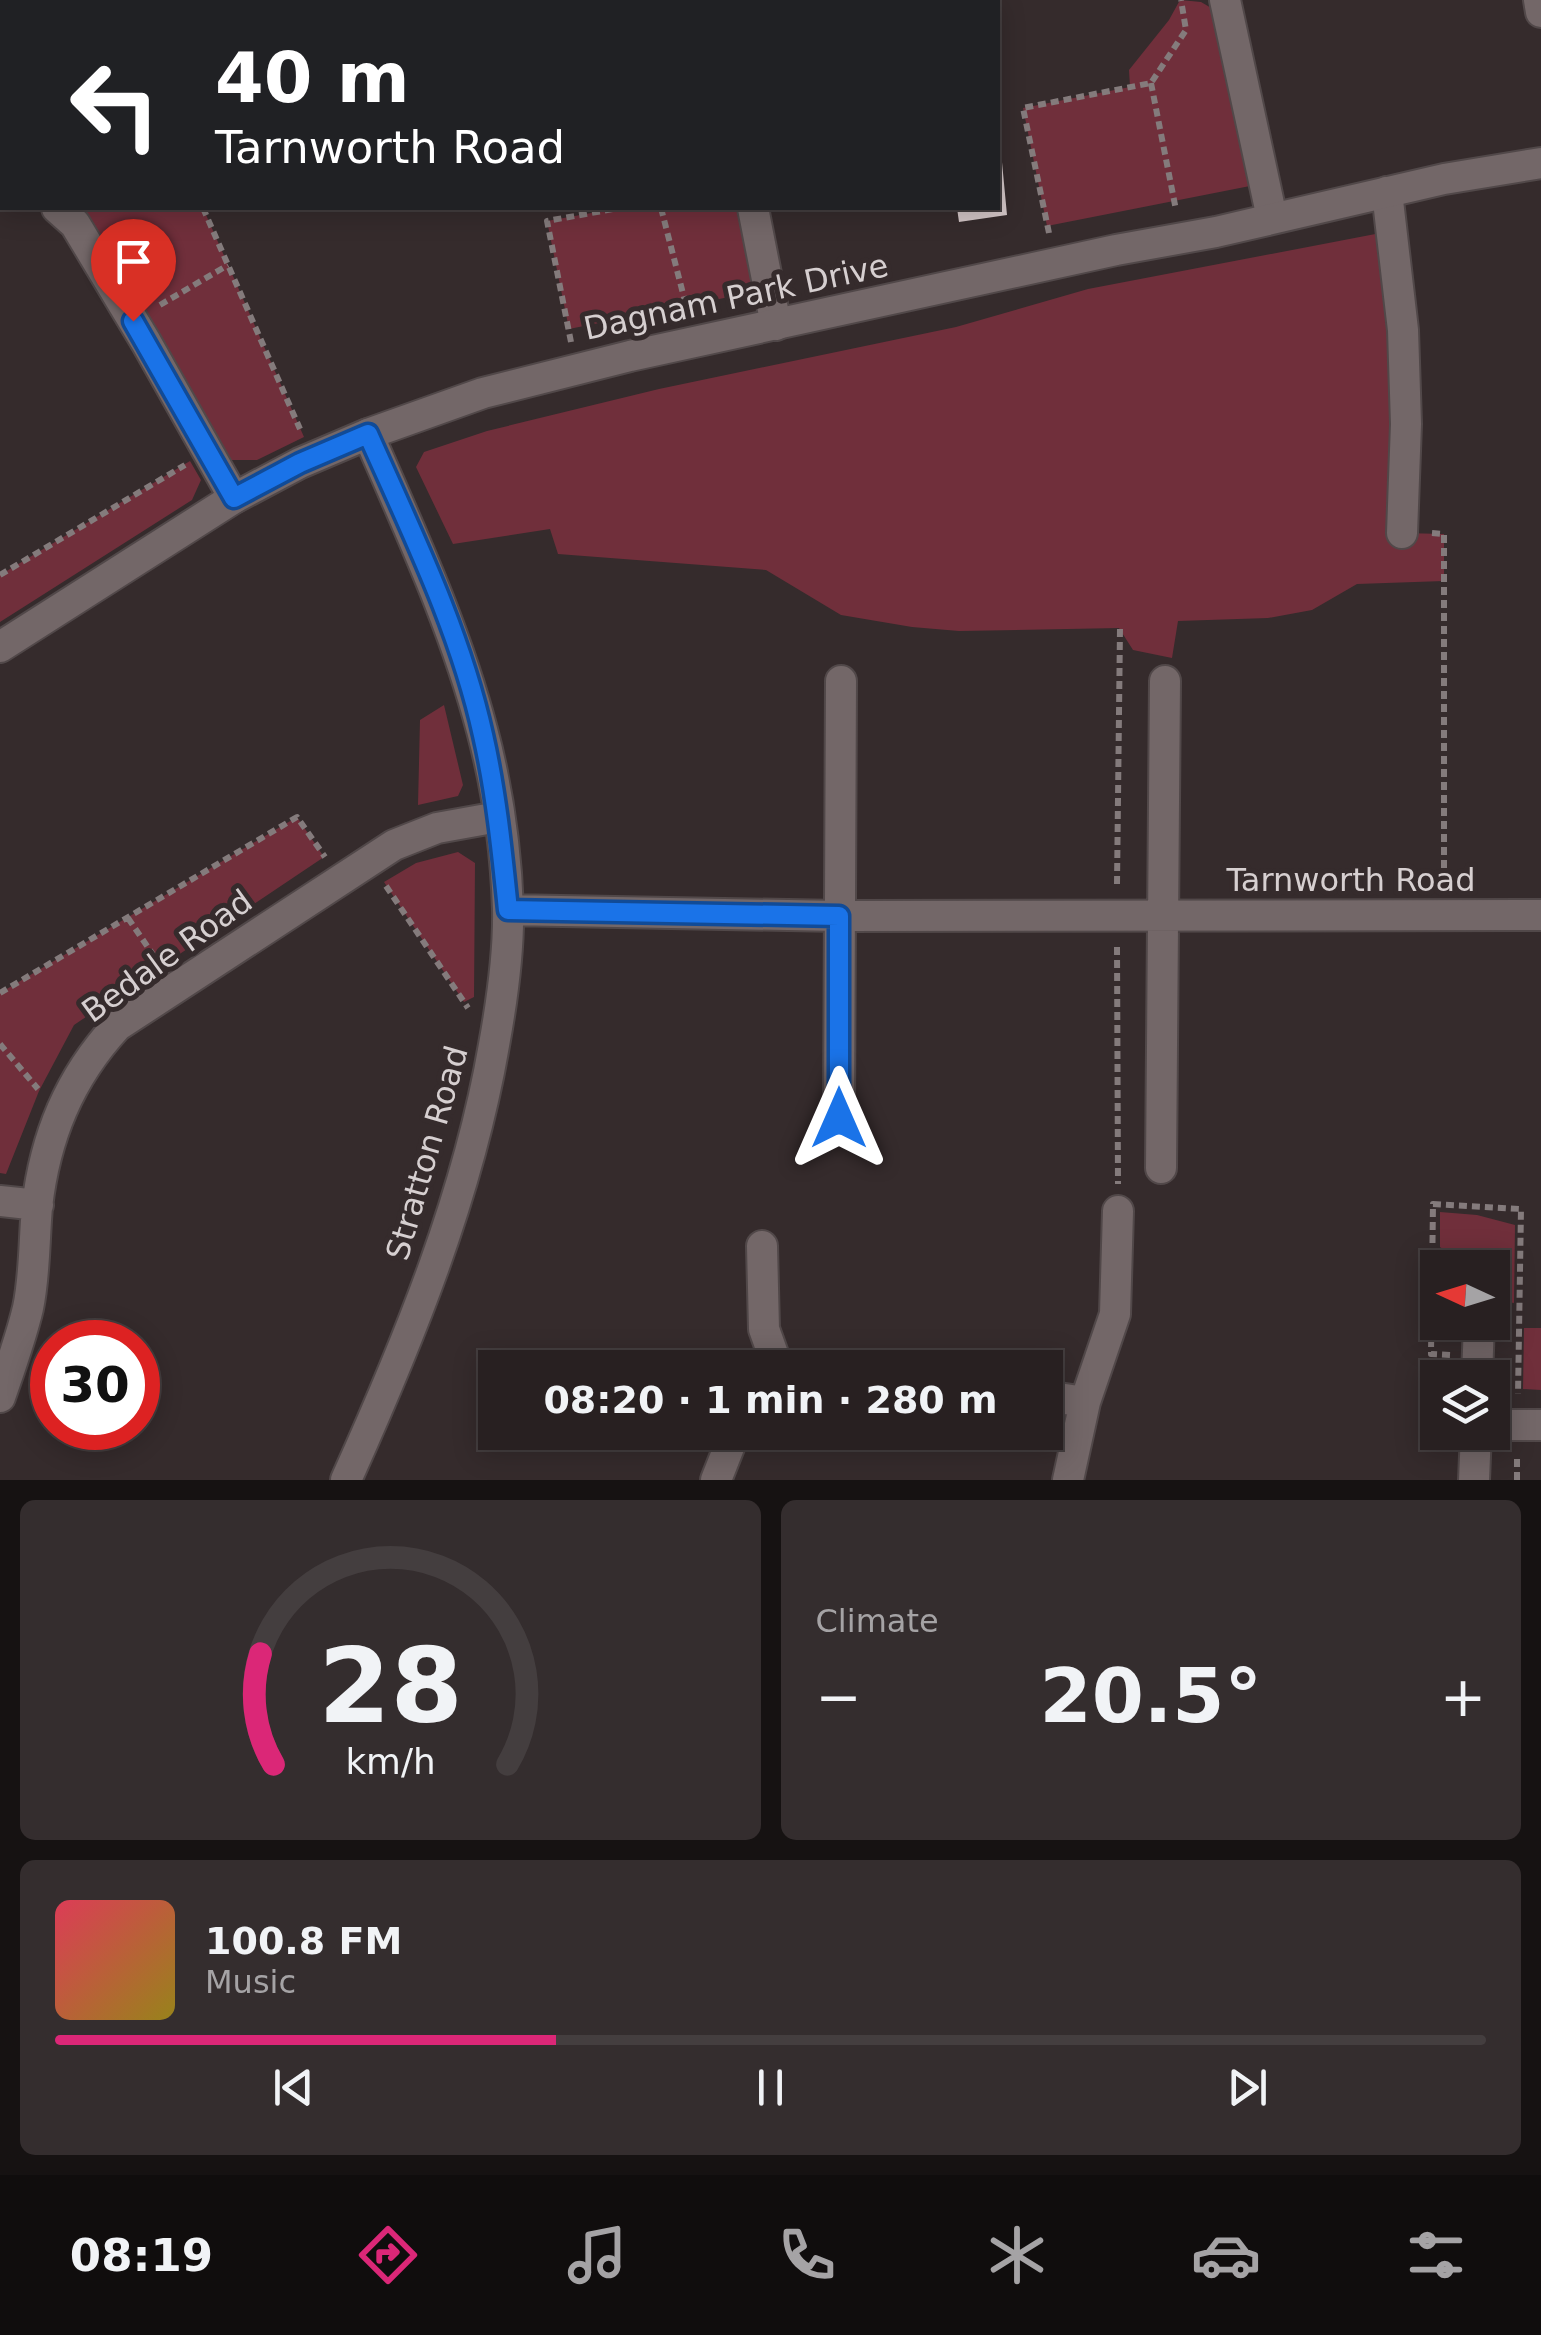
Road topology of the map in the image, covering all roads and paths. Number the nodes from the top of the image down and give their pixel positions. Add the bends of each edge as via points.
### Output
1 (1181, 0) edge
2 (1225, 0) edge
3 (1539, 0) edge
4 (1541, 12) edge
5 (1151, 83) junction
6 (1541, 163) edge
7 (1386, 192) junction
8 (59, 210) edge
9 (203, 210) edge
10 (607, 210) edge
11 (662, 210) edge
12 (753, 210) edge
13 (1272, 218) junction
14 (1182, 238) junction
15 (1055, 264) junction
16 (228, 265) junction
17 (133, 321) junction
18 (776, 325) junction
19 (695, 342) junction
20 (576, 368) junction
21 (368, 434) junction
22 (207, 451) junction
23 (313, 458) junction
24 (234, 498) junction
25 (1402, 533) joint
26 (0, 576) edge
27 (1120, 628) dead end
28 (0, 647) edge
29 (1165, 681) dead end
30 (841, 682) dead end
31 (498, 817) junction
32 (368, 861) junction
33 (340, 879) junction
34 (508, 910) junction
35 (1116, 914) junction
36 (1161, 914) junction
37 (1444, 915) junction
38 (839, 916) junction
39 (1541, 916) edge
40 (128, 918) junction
41 (176, 987) junction
42 (0, 994) edge
43 (0, 1044) edge
44 (494, 1046) junction
45 (59, 1115) junction
46 (839, 1118) dead end
47 (1162, 1168) dead end
48 (0, 1201) edge
49 (38, 1205) junction
50 (1118, 1211) joint
51 (762, 1246) dead end
52 (772, 1350) edge
53 (0, 1396) edge
54 (1063, 1399) edge
55 (1085, 1402) junction
56 (1510, 1424) edge
57 (1541, 1425) edge
58 (728, 1450) edge
59 (1475, 1450) edge
60 (346, 1480) edge
61 (716, 1480) edge
62 (1068, 1480) edge
63 (1474, 1480) edge

1 - 5 path via 1186,30
2 - 13 street
3 - 4 street
5 - 14 path
5 - 15 path via 1023,108
6 - 7 street, Dagnam Park Drive
7 - 13 street, Dagnam Park Drive
7 - 25 street via 1404,330
8 - 17 street
9 - 16 path
10 - 20 path via 546,220
11 - 19 path
12 - 18 street
13 - 14 street, Dagnam Park Drive
14 - 15 street, Dagnam Park Drive
15 - 18 street, Dagnam Park Drive
16 - 17 path
16 - 23 path
17 - 22 street
18 - 19 street, Dagnam Park Drive
19 - 20 street, Dagnam Park Drive
20 - 21 street, Dagnam Park Drive
21 - 23 street, Dagnam Park Drive
21 - 31 street, Stratton Road via 461,658
22 - 24 street
22 - 26 path
23 - 24 street, Dagnam Park Drive
24 - 28 street, Dagnam Park Drive
25 - 37 path via 1444,534
27 - 35 path
29 - 36 street
30 - 38 street
31 - 32 street, Bedale Road via 438,828
31 - 34 street, Stratton Road
32 - 33 street, Bedale Road
32 - 44 path
33 - 40 path via 297,817
33 - 41 street, Bedale Road
34 - 38 street, Tarnworth Road
34 - 44 street, Stratton Road
35 - 36 street, Tarnworth Road
35 - 38 street, Tarnworth Road
35 - 50 path
36 - 37 street, Tarnworth Road
36 - 47 street
37 - 39 street, Tarnworth Road
38 - 46 street
40 - 41 path
40 - 42 path
41 - 45 street, Bedale Road via 116,1026 70,1088
43 - 45 path
44 - 60 street, Stratton Road via 459,1194
45 - 49 street, Bedale Road
48 - 49 street
49 - 53 street, Bedale Road via 28,1306
50 - 55 street via 1115,1314
51 - 52 street via 764,1329
54 - 55 street
55 - 62 street
56 - 57 street
58 - 61 street
59 - 63 street

